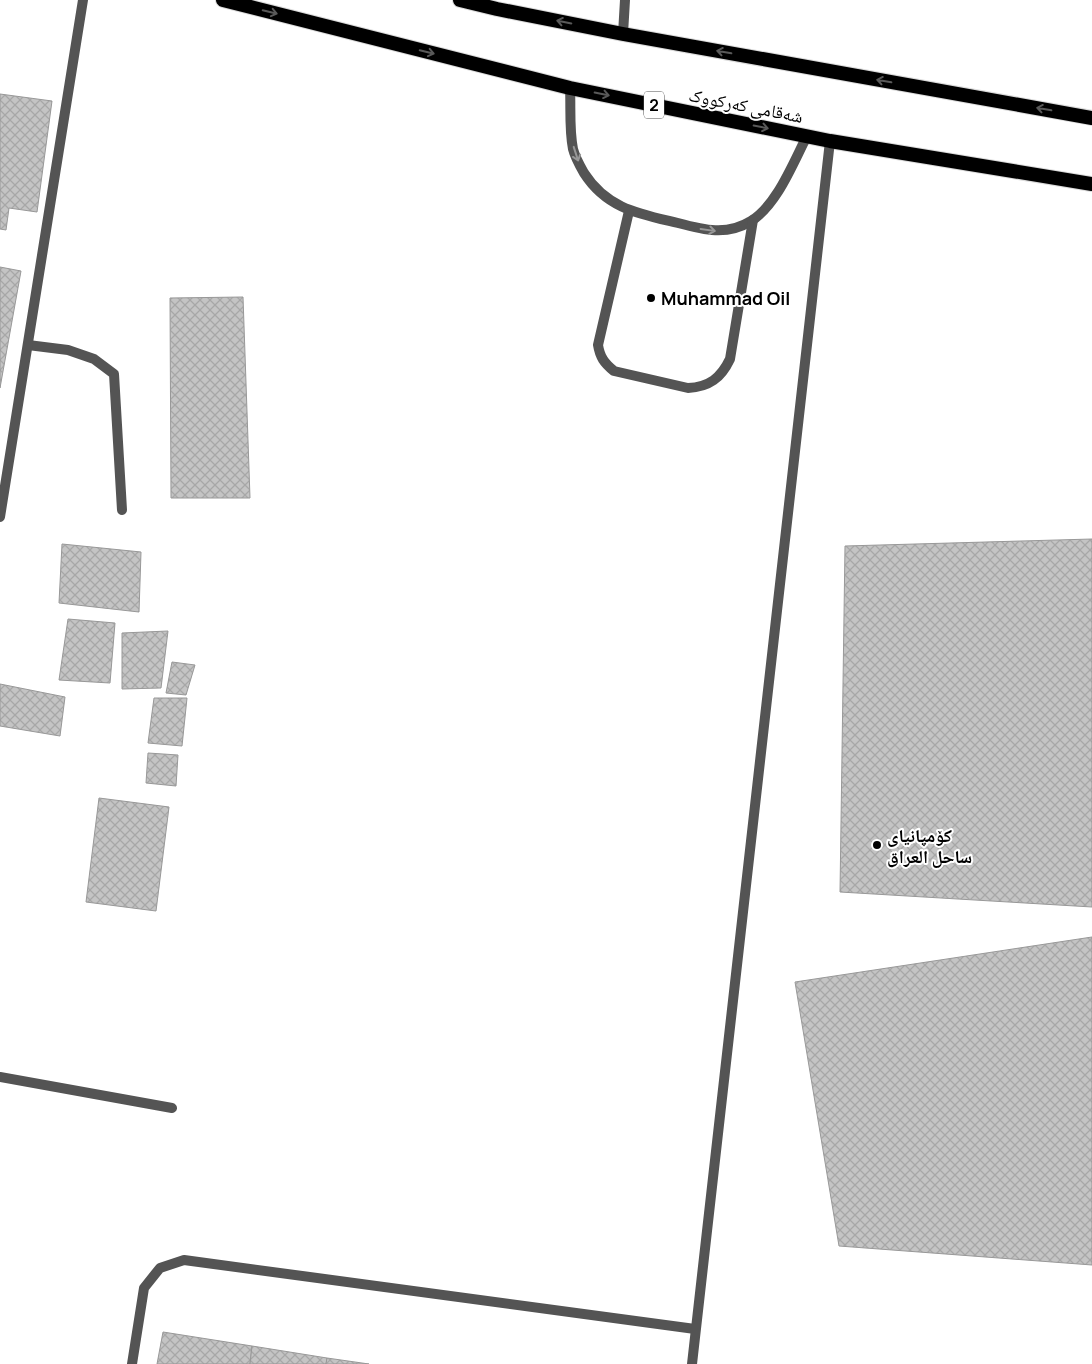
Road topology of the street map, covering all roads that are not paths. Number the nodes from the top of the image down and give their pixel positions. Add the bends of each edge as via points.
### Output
1 (83, 0) edge
2 (222, 0) edge
3 (460, 0) edge
4 (625, 0) edge
5 (623, 34) junction
6 (570, 88) junction
7 (1092, 118) edge
8 (807, 136) junction
9 (830, 141) junction
10 (1092, 184) edge
11 (629, 210) junction
12 (752, 220) junction
13 (28, 345) junction
14 (122, 510) dead end
15 (0, 517) edge
16 (0, 1077) edge
17 (172, 1108) dead end
18 (696, 1329) junction
19 (132, 1364) edge
20 (692, 1364) edge

1 - 13 street
2 -> 6 highway, شەقامی کەرکووک / 2
5 -> 3 highway
4 - 5 street
7 -> 5 highway
6 -> 8 highway, شەقامی کەرکووک / 2
6 -> 11 street via 573,149 580,165 600,192
8 - 9 highway, شەقامی کەرکووک / 2
8 - 12 street via 782,185 763,212
9 - 10 highway, شەقامی کەرکووک / 2
9 - 18 street
11 -> 12 street via 715,231 740,227
11 - 12 street via 598,345 600,355 614,371 688,388 709,384 730,359
13 - 14 street via 68,350 94,359 114,374
13 - 15 street
16 - 17 street
18 - 19 street via 184,1260 160,1268 144,1288
18 - 20 street

